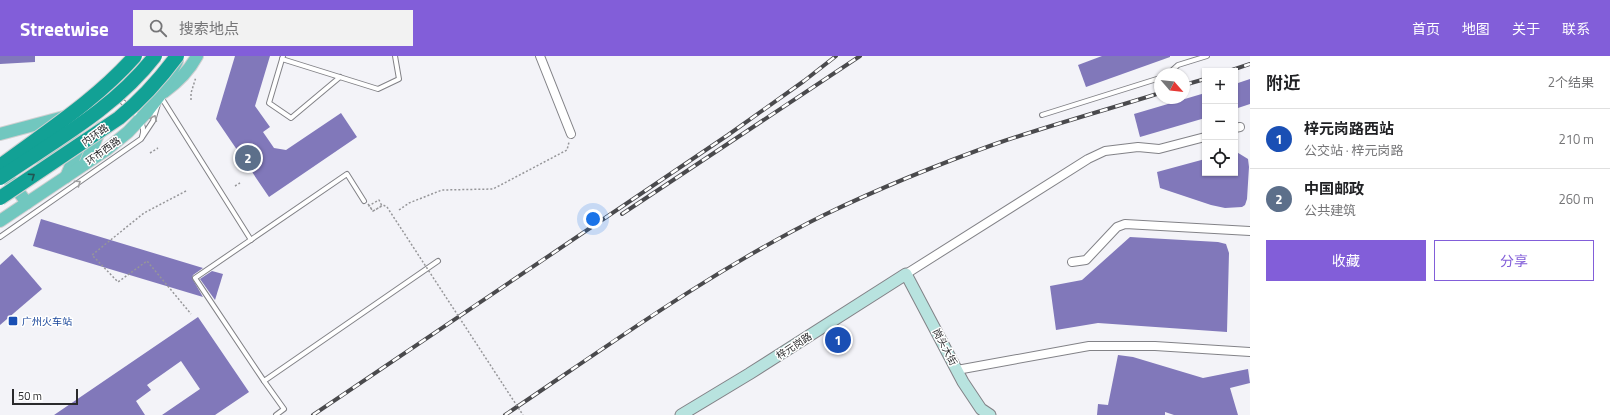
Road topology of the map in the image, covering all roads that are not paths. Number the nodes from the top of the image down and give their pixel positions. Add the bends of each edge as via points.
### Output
1 (197, 56) edge
2 (396, 56) edge
3 (540, 56) edge
4 (1207, 56) edge
5 (145, 57) edge
6 (173, 57) edge
7 (283, 58) edge
8 (1175, 68) edge
9 (189, 69) junction
10 (340, 77) junction
11 (1154, 80) edge
12 (114, 94) junction
13 (160, 94) junction
14 (125, 104) junction
15 (1042, 115) dead end
16 (140, 119) junction
17 (102, 124) junction
18 (6, 132) edge
19 (571, 134) road end
20 (83, 137) junction
21 (1202, 138) edge
22 (141, 139) junction
23 (50, 153) junction
24 (0, 161) edge
25 (85, 164) junction
26 (0, 166) edge
27 (66, 177) junction
28 (0, 178) edge
29 (0, 198) edge
30 (364, 201) road end
31 (27, 202) junction
32 (0, 221) edge
33 (1250, 231) edge
34 (0, 237) edge
35 (251, 240) junction
36 (438, 261) dead end
37 (1072, 262) dead end
38 (906, 274) junction
39 (1250, 352) edge
40 (957, 370) junction
41 (264, 381) junction
42 (276, 415) edge
43 (681, 415) edge
44 (990, 415) edge

1 - 9 main road
2 - 10 lane via 399,79 378,89
3 - 19 street
4 - 8 lane
5 - 12 main road
5 - 26 highway, bridge
5 - 28 highway, 内环路, bridge via 134,80 107,105
6 - 9 main road
6 - 13 main road, 环市西路
6 - 14 main road
29 -> 6 highway, 内环路, bridge via 118,118 153,86
7 - 10 lane
7 - 10 lane via 269,103 291,118
9 - 13 main road via 174,85
11 - 15 lane
12 - 14 lane
12 - 18 main road via 79,113
13 - 16 main road, 环市西路
22 -> 13 lane via 158,110
13 - 35 lane
14 - 16 lane
14 - 17 main road
16 - 22 lane via 143,127
16 - 25 main road, 环市西路 via 117,141
17 - 20 main road
17 - 25 main road
20 - 23 main road
20 - 27 main road
21 - 38 street via 1159,149 1138,147 1105,151 1088,159
34 -> 22 lane
23 - 24 main road
23 - 27 main road
25 - 27 main road, 环市西路
26 - 31 main road
27 - 31 main road, 环市西路
30 - 35 lane via 347,174
31 - 32 main road, 环市西路
33 - 37 street via 1125,224 1117,227 1086,260
35 - 41 lane via 195,278
36 - 41 lane
38 - 40 street, 岗头大街
38 - 43 street, 梓元岗路
39 - 40 street via 1155,346 1089,346
40 - 44 street, 岗头大街 via 974,400
41 - 42 lane via 284,410

